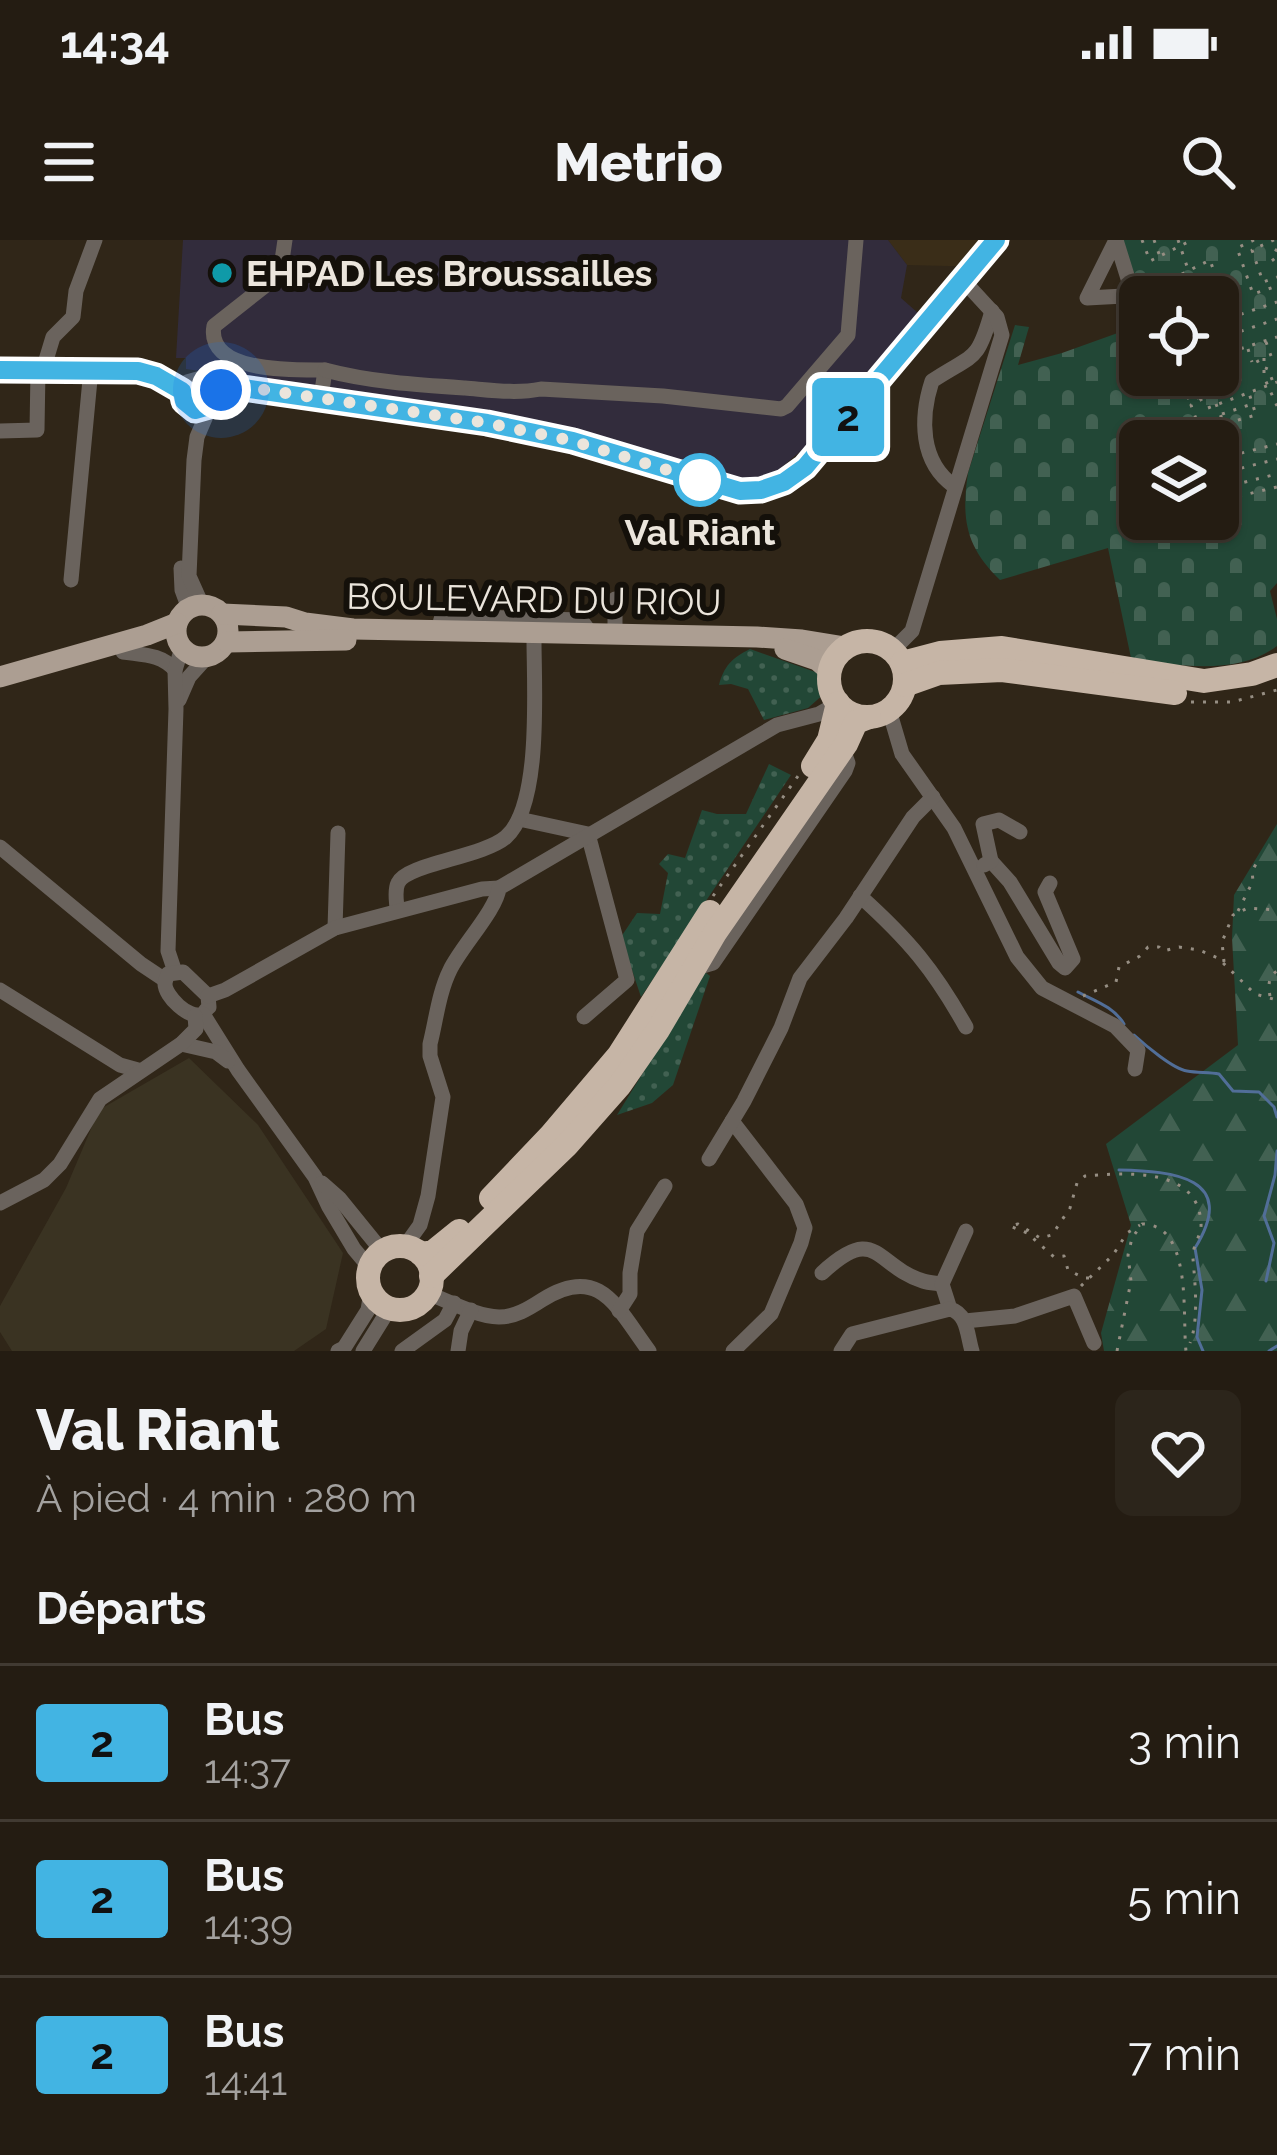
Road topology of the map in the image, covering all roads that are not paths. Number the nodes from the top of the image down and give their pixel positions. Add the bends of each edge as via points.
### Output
1 (95, 240) edge
2 (285, 240) edge
3 (856, 240) edge
4 (996, 240) edge
5 (962, 279) junction
6 (992, 311) junction
7 (91, 369) junction
8 (0, 370) edge
9 (40, 370) junction
10 (325, 370) junction
11 (182, 391) junction
12 (213, 395) junction
13 (321, 398) junction
14 (195, 410) junction
15 (0, 431) edge
16 (954, 486) junction
17 (71, 580) dead end
18 (615, 599) dead end
19 (189, 630) junction
20 (615, 632) junction
21 (534, 640) junction
22 (226, 642) junction
23 (845, 647) junction
24 (207, 657) junction
25 (1277, 664) edge
26 (899, 665) junction
27 (830, 671) junction
28 (0, 677) edge
29 (1277, 681) edge
30 (0, 690) edge
31 (838, 703) junction
32 (176, 709) junction
33 (879, 713) junction
34 (933, 797) junction
35 (519, 819) junction
36 (1020, 832) dead end
37 (338, 833) dead end
38 (588, 834) junction
39 (0, 847) edge
40 (984, 866) junction
41 (1050, 883) dead end
42 (499, 888) junction
43 (860, 896) junction
44 (398, 910) junction
45 (334, 928) junction
46 (170, 976) junction
47 (0, 990) edge
48 (208, 996) junction
49 (195, 1014) junction
50 (584, 1017) dead end
51 (966, 1028) dead end
52 (181, 1044) junction
53 (1135, 1069) dead end
54 (138, 1070) junction
55 (238, 1070) junction
56 (732, 1121) junction
57 (709, 1159) dead end
58 (665, 1186) dead end
59 (0, 1203) edge
60 (966, 1231) dead end
61 (401, 1269) junction
62 (822, 1273) dead end
63 (942, 1284) junction
64 (454, 1303) junction
65 (950, 1309) junction
66 (396, 1310) junction
67 (471, 1310) junction
68 (619, 1311) junction
69 (965, 1321) junction
70 (1094, 1343) dead end
71 (338, 1351) edge
72 (362, 1351) edge
73 (402, 1351) edge
74 (458, 1351) edge
75 (650, 1351) edge
76 (733, 1351) edge
77 (842, 1351) edge
78 (971, 1351) edge

1 - 9 street via 73,317
2 - 10 street via 280,274 214,326 212,338 236,362
3 - 10 street via 848,335 781,409 446,387
4 - 5 street
5 - 6 street
5 - 13 street via 805,467 761,490 729,489 487,423
6 - 16 street via 1002,335
6 - 16 street via 974,357 932,381 929,391 924,440 934,467
7 - 9 street
7 - 11 street via 149,374
7 - 17 street
8 - 9 street
9 - 15 street via 37,430
10 - 13 street
11 - 12 street via 196,378
11 - 14 street
12 - 13 street via 252,388
12 - 14 street
12 - 19 street via 194,460
14 - 19 street via 181,577
16 - 26 street via 912,631 899,644
18 - 20 street
19 - 20 main road, BOULEVARD DU RIOU via 271,615 353,629
19 - 22 main road via 228,627
19 - 24 main road via 193,656
19 - 28 main road
19 - 30 main road
19 - 32 street
20 - 23 main road, BOULEVARD DU RIOU
21 - 22 main road, BOULEVARD DU RIOU
21 - 27 main road, BOULEVARD DU RIOU via 753,644 798,652
21 - 35 street via 534,760
22 - 24 main road
23 - 26 highway via 868,640
23 - 27 highway
24 - 32 street
25 - 26 highway via 1204,681 1002,648
26 - 29 highway via 1208,696
26 - 33 highway via 896,703
27 - 31 highway
31 - 33 highway
31 - 38 street via 777,725
31 - 61 highway via 821,754 619,1055 460,1231
32 - 46 street
33 - 34 street
33 - 61 highway via 856,722 620,1085 567,1145
34 - 40 street
34 - 43 street
35 - 38 street
35 - 44 street via 481,852 400,878
36 - 40 street via 999,820 983,824
37 - 45 street
38 - 42 street
38 - 50 street via 627,980
39 - 46 street via 141,964
40 - 41 street via 1010,882 1065,968 1073,959 1045,892
40 - 53 street via 1017,957 1042,988 1115,1026 1138,1050
42 - 44 street
42 - 61 street via 448,973 434,1026 430,1056 443,1097 428,1196
43 - 51 street via 939,979
43 - 56 street via 800,978
44 - 45 street
45 - 48 street
46 - 48 street via 184,972
46 - 49 street via 166,991
47 - 54 street
48 - 49 street via 209,1007
49 - 52 street
49 - 55 street
52 - 54 street
52 - 55 street via 216,1052
54 - 59 street via 100,1099 44,1180
55 - 61 street via 315,1177
56 - 57 street
56 - 76 street via 796,1204 805,1228 771,1314
58 - 68 street via 637,1231 630,1294
60 - 63 street
61 - 64 street
61 - 66 highway via 414,1306
61 - 66 highway via 377,1300
61 - 71 street
62 - 63 street via 861,1249
63 - 65 street
64 - 67 street
64 - 73 street via 445,1320
65 - 69 street
65 - 77 street via 852,1334
66 - 72 street
67 - 68 street via 523,1312 576,1285 596,1288
67 - 74 street
68 - 75 street
69 - 70 street via 1015,1316 1074,1296
69 - 78 street

